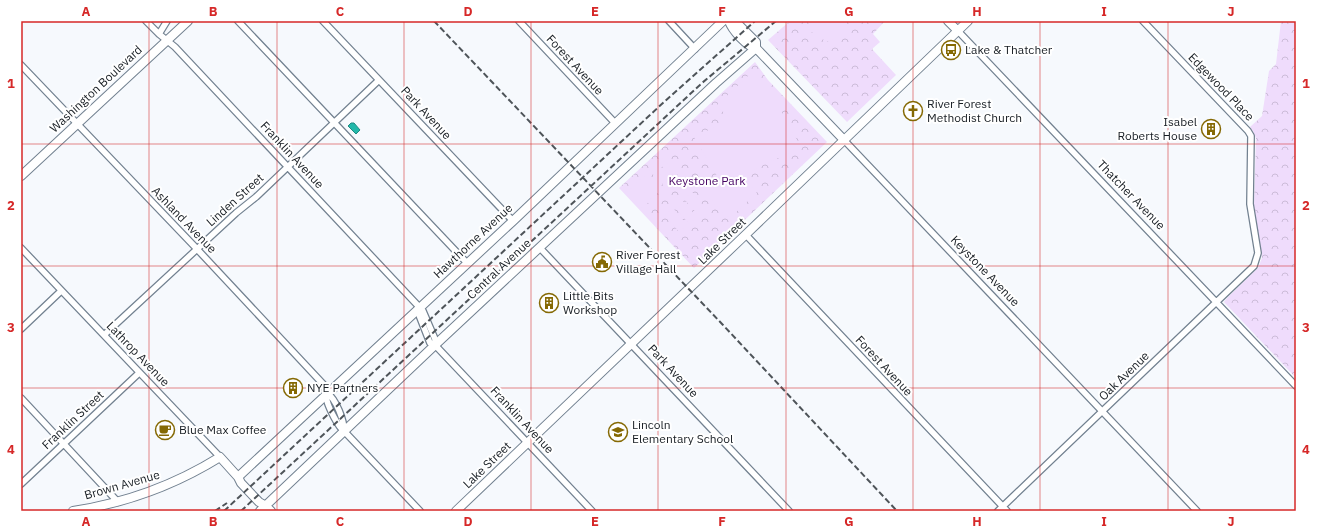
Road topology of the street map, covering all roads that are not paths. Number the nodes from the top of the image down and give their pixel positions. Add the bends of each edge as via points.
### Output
1 (146, 21) edge
2 (167, 21) edge
3 (188, 21) edge
4 (238, 21) edge
5 (323, 21) edge
6 (519, 21) edge
7 (669, 21) edge
8 (724, 21) edge
9 (729, 21) edge
10 (735, 21) edge
11 (948, 21) edge
12 (968, 21) edge
13 (1143, 21) edge
14 (958, 31) junction
15 (159, 34) junction
16 (167, 40) junction
17 (695, 48) junction
18 (756, 48) junction
19 (21, 65) edge
20 (379, 80) junction
21 (334, 123) junction
22 (615, 123) junction
23 (76, 124) junction
24 (844, 140) junction
25 (288, 166) junction
26 (21, 176) edge
27 (513, 221) junction
28 (746, 235) junction
29 (21, 248) edge
30 (540, 248) junction
31 (197, 249) junction
32 (1258, 253) joint
33 (467, 263) junction
34 (61, 291) junction
35 (1216, 302) junction
36 (419, 307) junction
37 (21, 329) edge
38 (104, 335) junction
39 (632, 344) junction
40 (435, 345) junction
41 (139, 373) junction
42 (1296, 386) edge
43 (327, 393) junction
44 (21, 398) edge
45 (1102, 412) junction
46 (344, 431) junction
47 (64, 443) junction
48 (528, 443) junction
49 (220, 457) junction
50 (238, 477) junction
51 (21, 484) edge
52 (118, 502) junction
53 (266, 509) edge
54 (1003, 510) edge
55 (73, 511) edge
56 (420, 511) edge
57 (456, 511) edge
58 (592, 511) edge
59 (789, 511) edge
60 (1197, 511) edge

1 - 15 street, Franklin Avenue
2 - 15 street
3 - 16 street, Washington Boulevard
4 - 21 street
5 - 20 street, Park Avenue
6 - 22 street, Forest Avenue
7 - 17 street
8 - 17 street, Hawthorne Avenue
9 - 18 street, Keystone Avenue via 751,47
10 - 18 street, Keystone Avenue via 756,42
11 - 14 street, Thatcher Avenue
12 - 14 street, Lake Street
13 - 32 street, Edgewood Place via 1251,136 1250,204
14 - 24 street, Lake Street
14 - 35 street, Thatcher Avenue
15 - 16 street, Franklin Avenue
16 - 23 street, Washington Boulevard
16 - 25 street, Franklin Avenue
17 - 22 street, Hawthorne Avenue
18 - 24 street, Keystone Avenue
18 - 30 street, Central Avenue
19 - 23 street, Ashland Avenue
20 - 21 street, Linden Street
20 - 27 street, Park Avenue
21 - 25 street, Linden Street
21 - 33 street
22 - 27 street, Hawthorne Avenue
23 - 26 street, Washington Boulevard
23 - 31 street, Ashland Avenue
24 - 28 street, Lake Street
24 - 45 street, Keystone Avenue
25 - 31 street, Linden Street
25 - 36 street, Franklin Avenue
27 - 33 street, Hawthorne Avenue
28 - 39 street, Lake Street
28 - 54 street, Forest Avenue
29 - 34 street, Lathrop Avenue
30 - 39 street, Park Avenue
30 - 40 street, Central Avenue
31 - 38 street, Linden Street
31 - 43 street, Ashland Avenue via 324,385
32 - 35 street, Oak Avenue via 1254,266
33 - 36 street, Hawthorne Avenue
34 - 37 street
34 - 38 street, Lathrop Avenue
35 - 42 street, Thatcher Avenue
35 - 45 street, Oak Avenue
36 - 40 street, Franklin Avenue via 419,315 430,343
36 - 43 street, Hawthorne Avenue
38 - 41 street, Lathrop Avenue
39 - 48 street, Lake Street
39 - 59 street, Park Avenue
40 - 46 street, Central Avenue
40 - 48 street, Franklin Avenue
41 - 47 street, Franklin Street
41 - 49 street, Lathrop Avenue
43 - 46 street, Ashland Avenue via 330,408
43 - 50 street, Hawthorne Avenue
44 - 47 street
45 - 54 street, Oak Avenue
45 - 60 street, Keystone Avenue
46 - 53 street, Central Avenue
46 - 56 street, Ashland Avenue
47 - 51 street, Franklin Street
47 - 52 street
48 - 57 street, Lake Street
48 - 58 street, Franklin Avenue
49 - 50 street, Lathrop Avenue
49 - 52 street, Brown Avenue via 166,486
50 - 53 street, Lathrop Avenue
52 - 55 street, Brown Avenue

